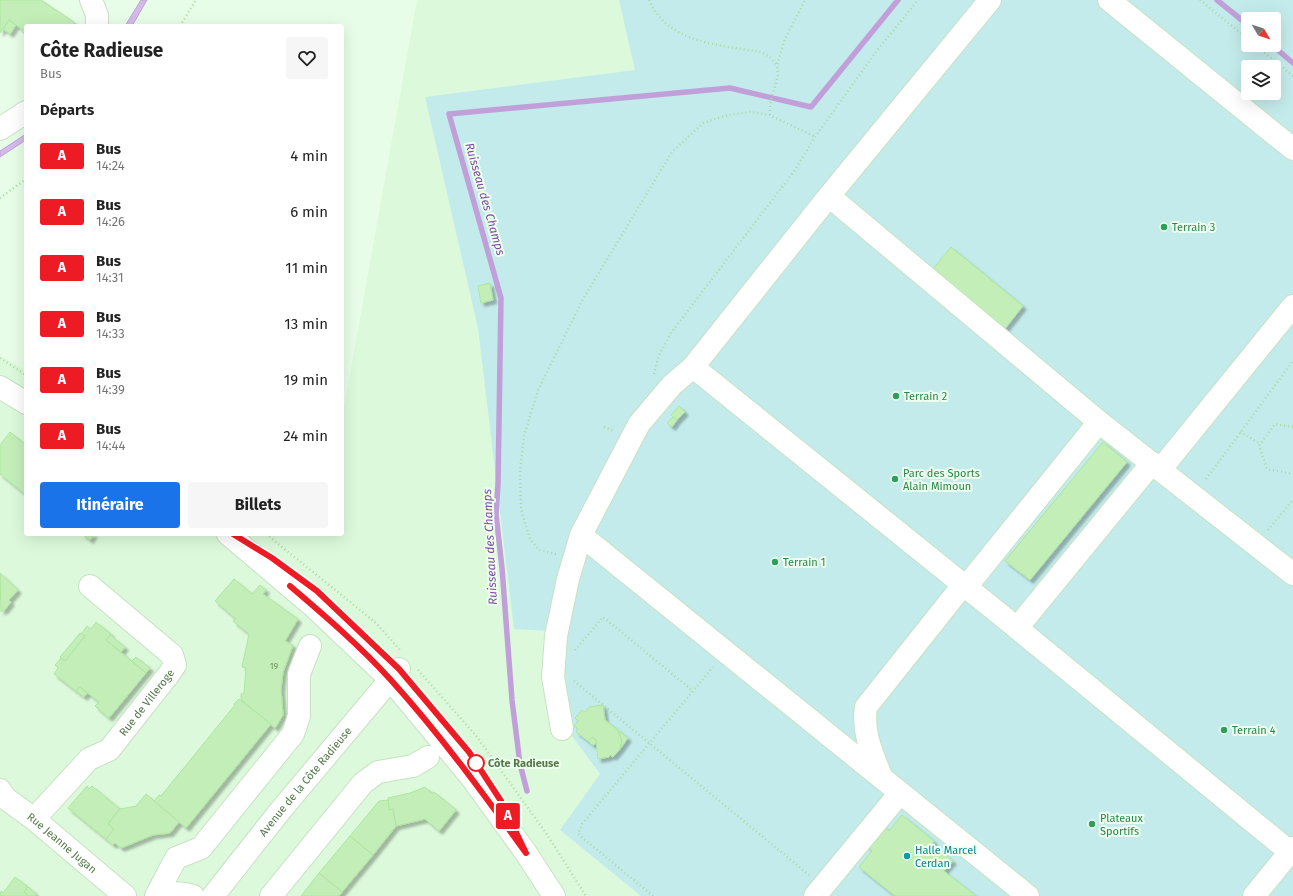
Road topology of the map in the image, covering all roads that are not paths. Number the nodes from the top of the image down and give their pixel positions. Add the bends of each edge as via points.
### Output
1 (91, 0) edge
2 (990, 0) edge
3 (1109, 0) edge
4 (97, 24) edge
5 (24, 113) edge
6 (0, 129) edge
7 (1293, 149) edge
8 (829, 196) junction
9 (1293, 306) edge
10 (693, 367) junction
11 (1, 388) edge
12 (24, 402) edge
13 (1099, 422) junction
14 (1156, 466) junction
15 (581, 535) junction
16 (230, 536) edge
17 (236, 536) edge
18 (1293, 574) edge
19 (90, 586) dead end
20 (965, 586) junction
21 (1017, 628) junction
22 (310, 646) dead end
23 (394, 674) junction
24 (562, 730) dead end
25 (428, 756) dead end
26 (881, 777) junction
27 (0, 790) edge
28 (900, 793) junction
29 (34, 820) junction
30 (1291, 850) edge
31 (819, 891) edge
32 (125, 896) edge
33 (157, 896) edge
34 (193, 896) edge
35 (213, 896) edge
36 (271, 896) edge
37 (554, 896) edge
38 (1028, 896) edge
39 (1254, 896) edge

1 - 4 street via 97,15
2 - 8 street
3 - 7 street
5 - 6 street
8 - 10 street
8 - 13 street
9 - 14 street
10 - 15 street via 672,385 639,424
10 - 20 street
11 - 12 street
13 - 14 street
13 - 20 street
14 - 18 street
14 - 21 street
15 - 24 street via 556,636 552,677
15 - 26 street
16 - 23 street
17 - 23 street via 317,591
19 - 29 street, Rue de Villeroge via 172,655 175,665 109,750 89,759
20 - 21 street
20 - 26 street via 866,707 866,734
21 - 30 street
22 - 33 street via 299,674 299,716 293,734 201,848 176,858
23 - 35 street, Avenue de la Côte Radieuse
23 - 37 street via 469,752 501,801 526,853
25 - 36 street via 413,766 378,772 362,783
26 - 28 street
27 - 29 street, Rue Jeanne Jugan via 5,798
28 - 31 street
28 - 38 street
29 - 32 street, Rue Jeanne Jugan
30 - 39 street
33 - 34 street via 176,893

